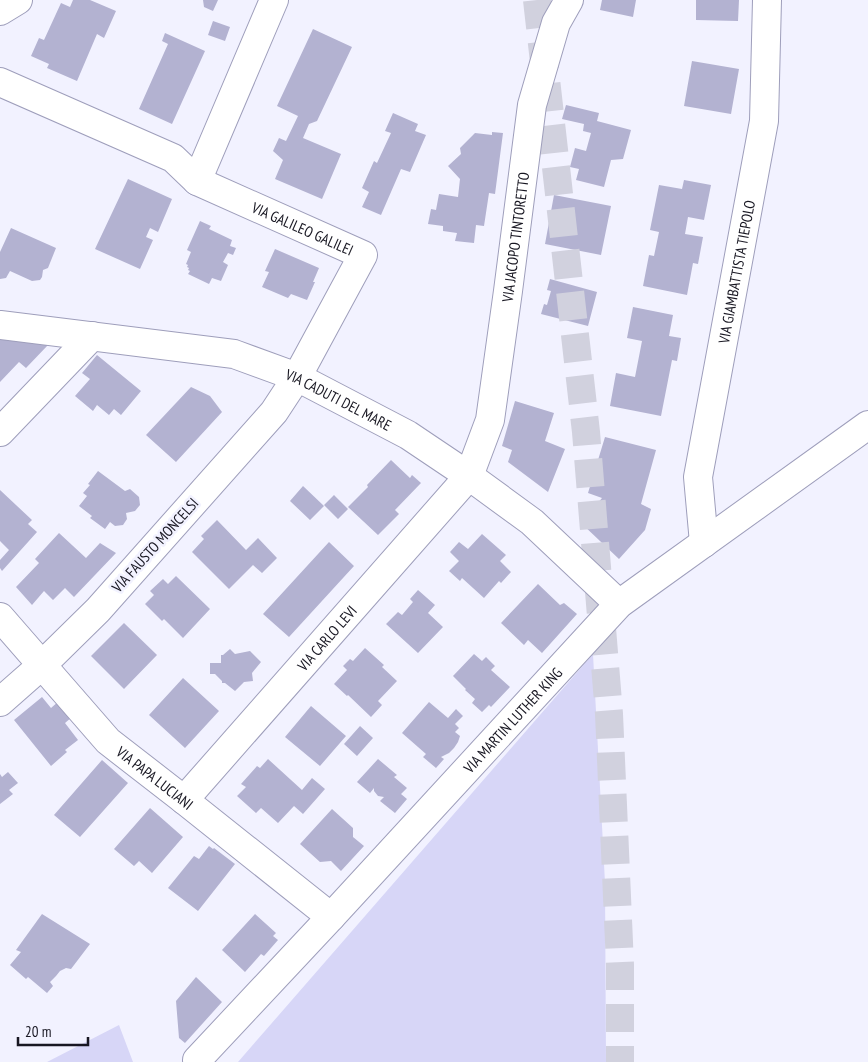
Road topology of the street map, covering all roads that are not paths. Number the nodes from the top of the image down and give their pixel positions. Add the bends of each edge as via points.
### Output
1 (18, 0) edge
2 (274, 0) edge
3 (569, 0) edge
4 (767, 0) edge
5 (0, 11) edge
6 (0, 82) edge
7 (197, 181) junction
8 (0, 324) edge
9 (92, 336) junction
10 (298, 377) junction
11 (868, 425) edge
12 (0, 432) edge
13 (469, 476) junction
14 (704, 542) junction
15 (619, 604) junction
16 (0, 617) edge
17 (42, 665) junction
18 (0, 702) edge
19 (184, 800) junction
20 (331, 917) junction
21 (196, 1060) dead end

1 - 5 street
2 - 7 street
3 - 13 street, VIA JACOPO TINTORETTO via 556,23 532,105 490,420
4 - 14 street, VIA GIAMBATTISTA TIEPOLO via 764,121 698,477
6 - 7 street, VIA GALILEO GALILEI via 173,158
7 - 10 street, VIA GALILEO GALILEI via 363,256
8 - 9 street, VIA CADUTI DEL MARE
9 - 10 street, VIA CADUTI DEL MARE via 234,354
9 - 12 street
10 - 13 street, VIA CADUTI DEL MARE via 408,435
10 - 17 street, VIA FAUSTO MONCELSI via 268,420 98,610
11 - 14 street, VIA MARTIN LUTHER KING
13 - 15 street, VIA CADUTI DEL MARE via 532,522
13 - 19 street, VIA CARLO LEVI
14 - 15 street, VIA MARTIN LUTHER KING
15 - 20 street, VIA MARTIN LUTHER KING
16 - 17 street, VIA PAPA LUCIANI
17 - 18 street, VIA FAUSTO MONCELSI
17 - 19 street, VIA PAPA LUCIANI via 108,741
19 - 20 street, VIA PAPA LUCIANI
20 - 21 street, VIA MARTIN LUTHER KING

